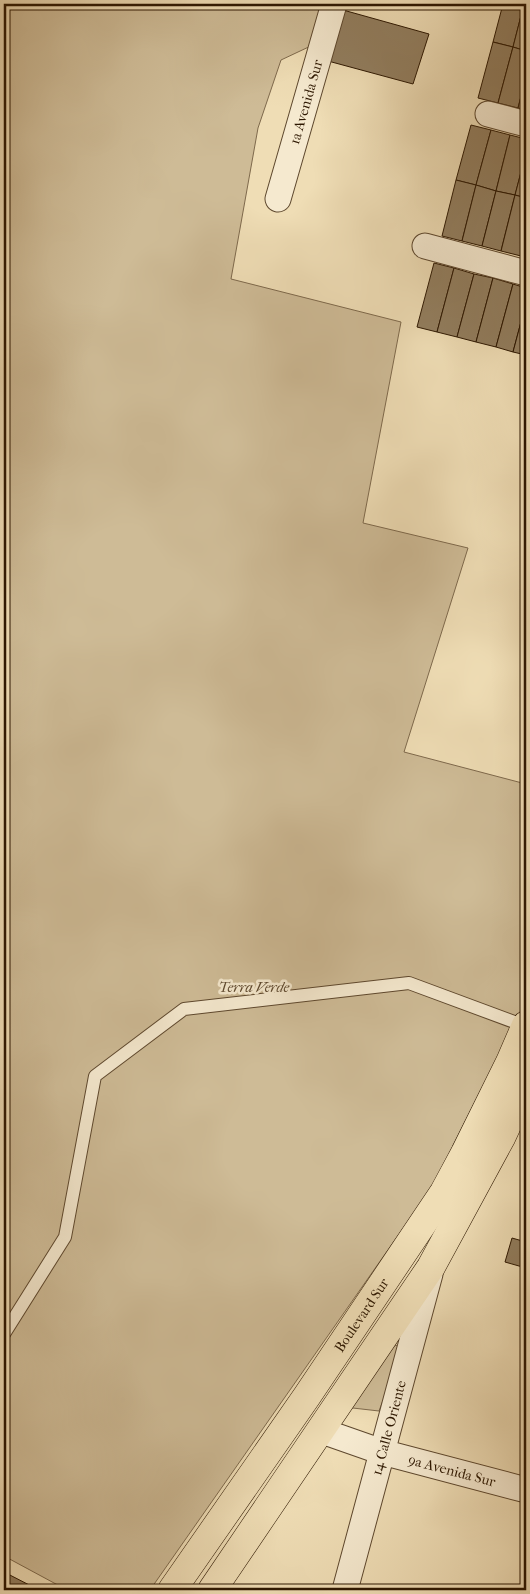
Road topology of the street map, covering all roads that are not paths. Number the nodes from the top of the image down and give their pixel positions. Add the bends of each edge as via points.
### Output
1 (334, 4) edge
2 (488, 114) dead end
3 (526, 124) edge
4 (278, 199) dead end
5 (425, 246) dead end
6 (526, 272) edge
7 (526, 1026) edge
8 (526, 1084) edge
9 (431, 1267) junction
10 (4, 1334) edge
11 (322, 1431) junction
12 (382, 1452) junction
13 (526, 1490) edge
14 (172, 1590) edge
15 (212, 1590) edge
16 (345, 1590) edge

1 - 4 street, 1a Avenida Sur
2 - 3 street
5 - 6 street
7 - 10 lane via 409,983 184,1009 95,1076 65,1237
7 - 14 highway, Boulevard Sur via 444,1192
8 - 9 highway via 502,1136
9 - 11 highway
9 - 12 street, 14 Calle Oriente
11 - 12 street, 9a Avenida Sur
11 - 15 highway
12 - 13 street, 9a Avenida Sur
12 - 16 street, 14 Calle Oriente

